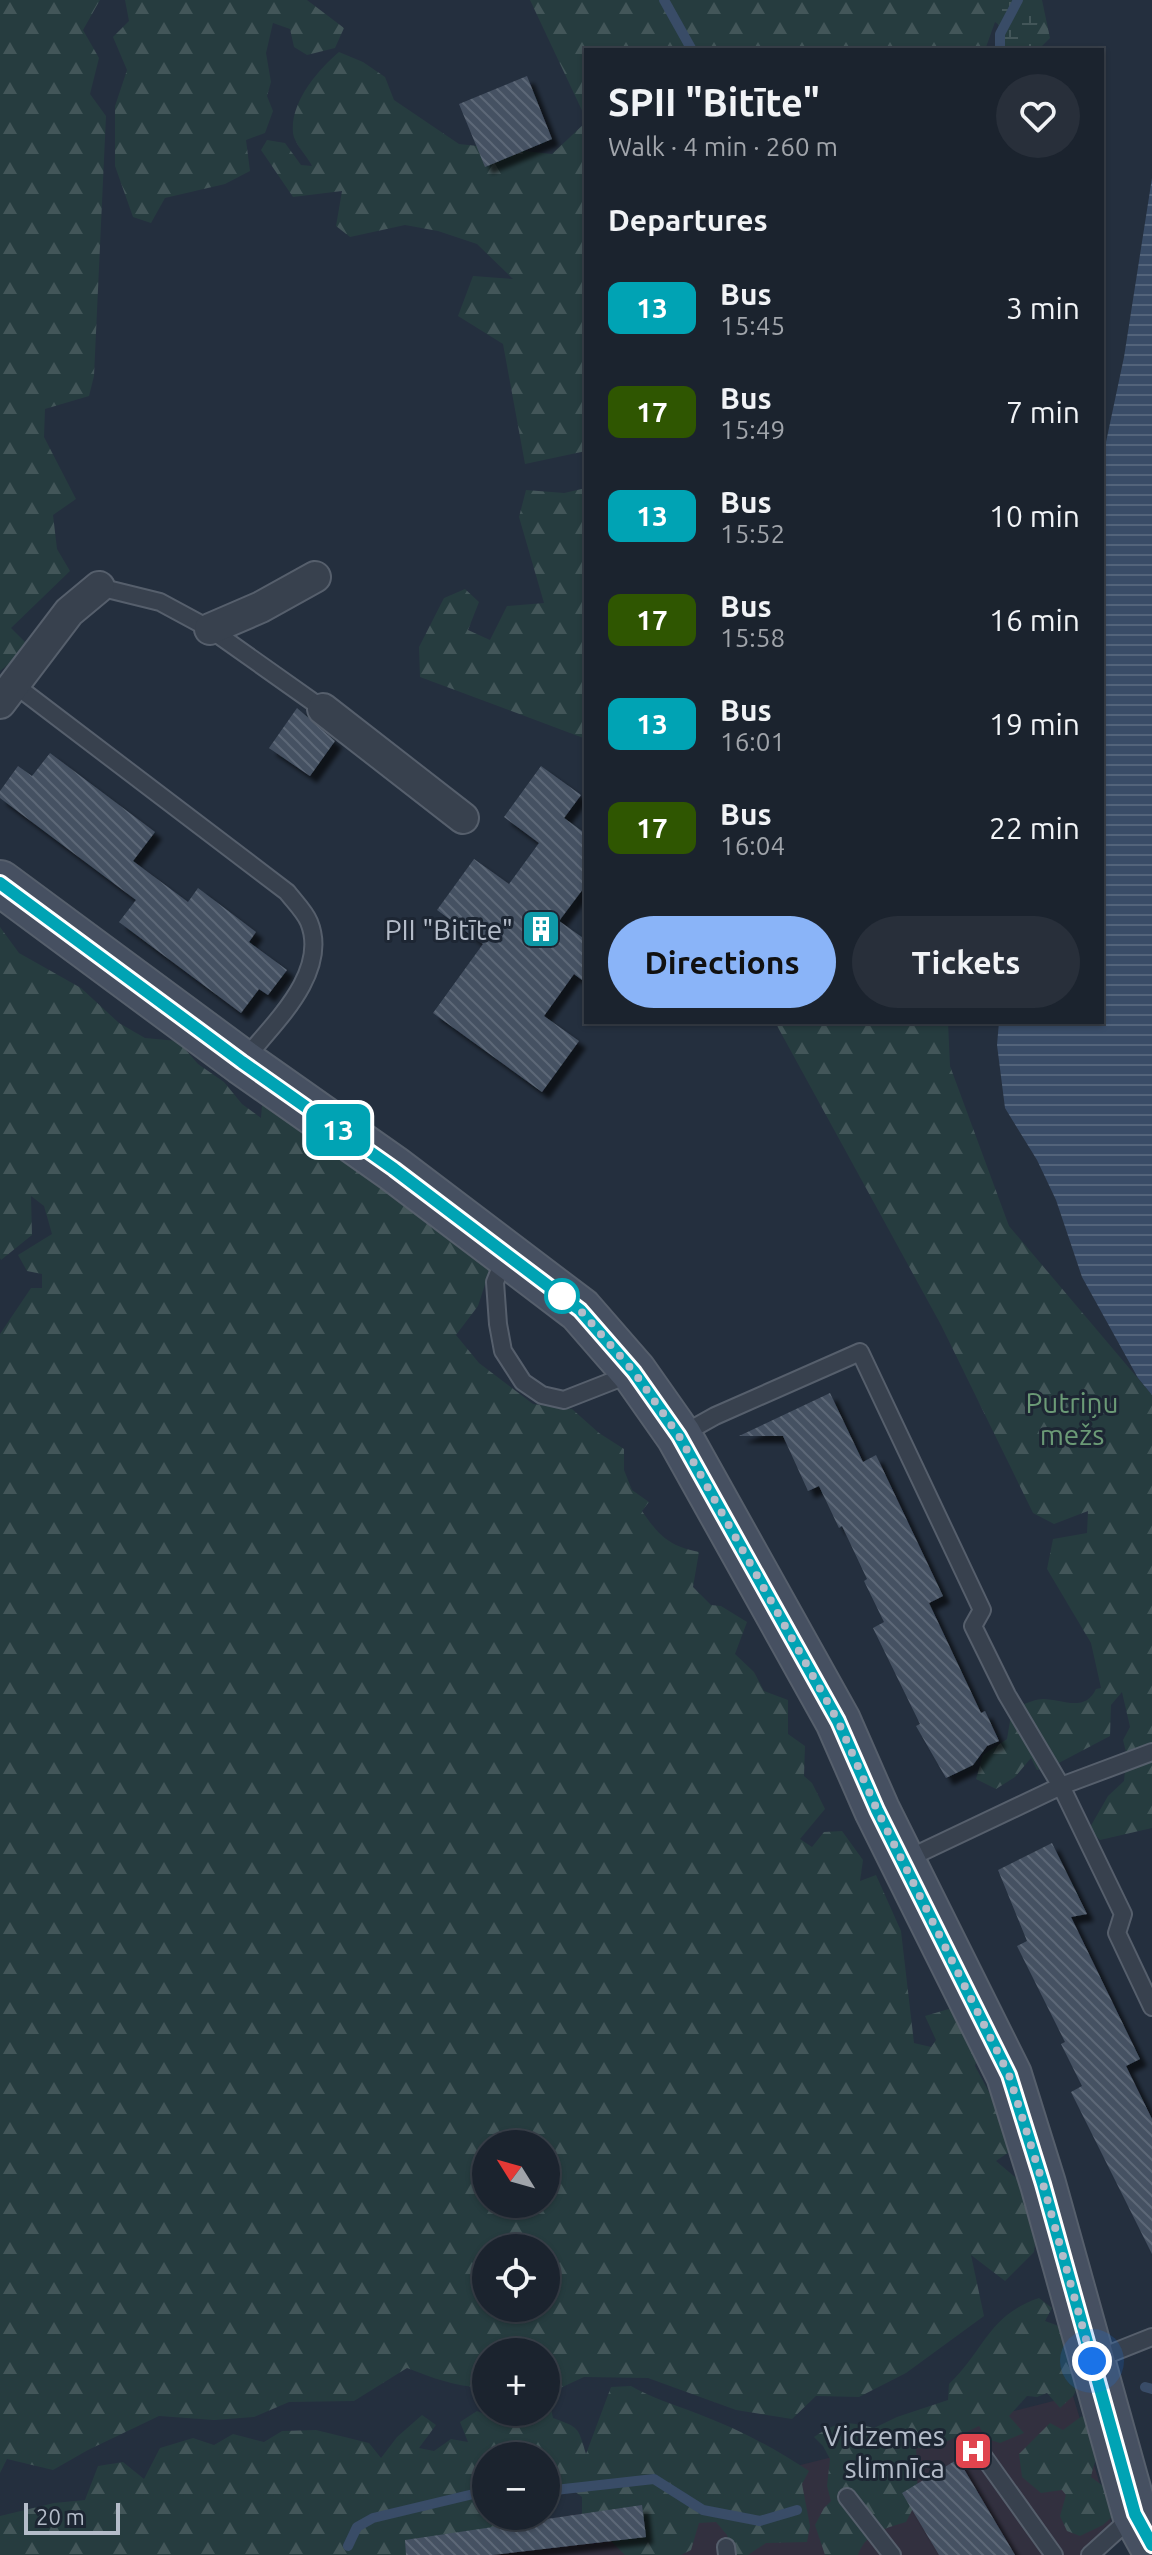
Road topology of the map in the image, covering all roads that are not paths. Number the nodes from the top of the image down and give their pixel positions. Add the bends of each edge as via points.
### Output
1 (315, 577) dead end
2 (99, 587) joint
3 (210, 629) junction
4 (7, 694) edge
5 (323, 709) joint
6 (463, 818) dead end
7 (0, 883) edge
8 (242, 1062) junction
9 (506, 1254) junction
10 (634, 1372) junction
11 (679, 1436) junction
12 (1152, 1752) edge
13 (1061, 1786) junction
14 (904, 1860) junction
15 (1152, 2007) edge
16 (1152, 2337) edge
17 (1092, 2361) junction
18 (979, 2450) dead end
19 (847, 2497) dead end
20 (1144, 2529) edge
21 (892, 2555) edge
22 (1054, 2555) edge
23 (1090, 2555) edge

1 - 3 street
2 - 3 lane via 160,602
2 - 4 street via 69,612
3 - 5 lane
4 - 8 lane via 287,892 309,922 315,950 311,968 294,999
5 - 6 street
7 - 8 street
8 - 9 street
9 - 10 street via 580,1310
9 - 10 lane via 495,1282 498,1324 503,1351 523,1382 542,1395 564,1400
10 - 11 street
11 - 13 lane via 860,1352 982,1610 973,1626
11 - 14 street via 838,1721
12 - 13 lane
13 - 14 lane
13 - 15 lane via 1123,1914 1117,1933
14 - 17 street via 1009,2075
16 - 17 lane
17 - 20 street
18 - 22 lane
19 - 21 lane
20 - 23 lane

